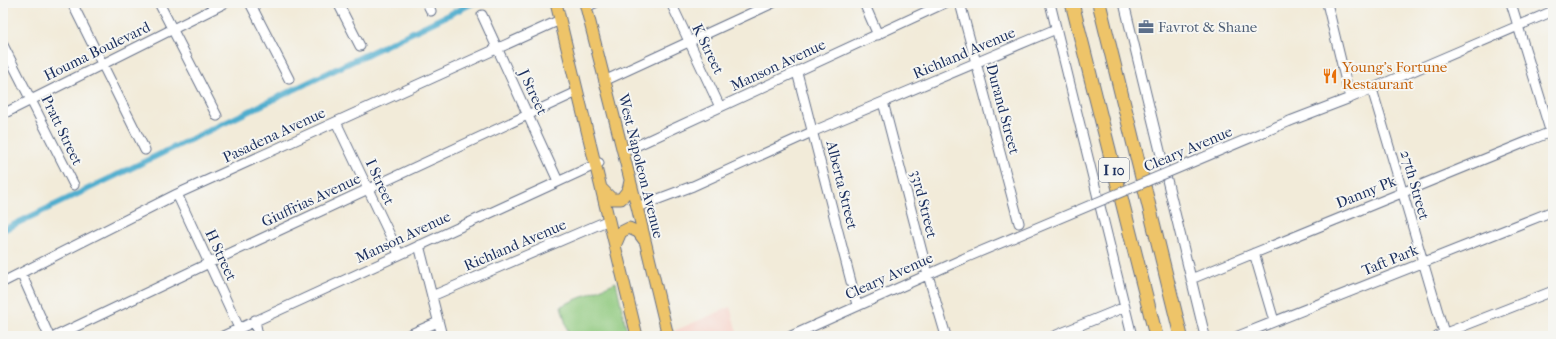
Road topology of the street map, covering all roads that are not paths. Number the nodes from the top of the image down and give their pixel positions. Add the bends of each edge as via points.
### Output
1 (72, 3) edge
2 (159, 3) edge
3 (225, 3) edge
4 (250, 3) edge
5 (338, 3) edge
6 (556, 3) edge
7 (670, 3) edge
8 (774, 3) edge
9 (864, 3) edge
10 (945, 3) edge
11 (960, 3) edge
12 (1050, 3) edge
13 (1072, 3) edge
14 (1099, 3) edge
15 (1124, 3) edge
16 (1327, 3) edge
17 (1511, 3) edge
18 (588, 4) edge
19 (1553, 11) edge
20 (482, 15) dead end
21 (560, 20) junction
22 (1517, 27) junction
23 (1056, 29) junction
24 (172, 30) junction
25 (878, 35) junction
26 (689, 41) junction
27 (3, 45) edge
28 (360, 46) dead end
29 (498, 50) junction
30 (977, 63) junction
31 (102, 65) junction
32 (797, 72) junction
33 (289, 78) dead end
34 (604, 81) junction
35 (1372, 89) junction
36 (577, 92) junction
37 (1350, 98) junction
38 (31, 99) junction
39 (883, 102) junction
40 (720, 107) junction
41 (3, 114) edge
42 (528, 115) junction
43 (217, 116) dead end
44 (336, 122) junction
45 (814, 130) junction
46 (1552, 134) edge
47 (145, 150) dead end
48 (623, 152) junction
49 (597, 164) junction
50 (630, 179) junction
51 (558, 182) junction
52 (74, 185) dead end
53 (601, 188) junction
54 (368, 189) junction
55 (1402, 192) junction
56 (177, 194) junction
57 (637, 207) junction
58 (1553, 211) edge
59 (609, 220) junction
60 (1018, 223) dead end
61 (644, 240) junction
62 (419, 245) junction
63 (615, 246) junction
64 (1254, 253) junction
65 (399, 254) junction
66 (1423, 262) junction
67 (209, 263) junction
68 (21, 273) junction
69 (928, 275) junction
70 (1192, 279) junction
71 (3, 282) edge
72 (1553, 291) edge
73 (432, 296) junction
74 (858, 305) junction
75 (1125, 307) junction
76 (254, 320) junction
77 (1274, 321) junction
78 (438, 322) junction
79 (239, 328) junction
80 (1442, 335) edge
81 (49, 336) edge
82 (56, 336) edge
83 (224, 336) edge
84 (258, 336) edge
85 (406, 336) edge
86 (442, 336) edge
87 (637, 336) edge
88 (668, 336) edge
89 (791, 336) edge
90 (946, 336) edge
91 (1054, 336) edge
92 (1132, 336) edge
93 (1156, 336) edge
94 (1181, 336) edge
95 (1205, 336) edge
96 (1238, 336) edge

1 - 31 street
2 - 24 street
3 - 24 street, Houma Boulevard
4 - 33 street
5 - 28 street
6 - 21 main road
7 - 26 street, K Street
8 - 26 street
9 - 25 street
10 - 25 street, Manson Avenue
11 - 30 street, Durand Street
12 - 23 street
13 - 93 highway, I 10
14 - 94 highway, I 10
15 - 70 street
16 - 37 street
17 - 22 street
18 - 34 main road, West Napoleon Avenue
19 - 22 street, Cleary Avenue
20 - 29 street, J Street
21 - 29 street, Pasadena Avenue
21 - 36 main road
22 - 35 street, Cleary Avenue
22 - 46 street
23 - 30 street, Richland Avenue
23 - 75 street
24 - 31 street, Houma Boulevard
24 - 43 street
25 - 32 street, Manson Avenue
26 - 34 street
26 - 40 street, K Street
27 - 38 street, Pratt Street
29 - 42 street, J Street
29 - 44 street, Pasadena Avenue
30 - 39 street, Richland Avenue
30 - 60 street, Durand Street
31 - 38 street, Houma Boulevard
31 - 47 street
32 - 40 street, Manson Avenue
32 - 45 street, Alberta Street
34 - 48 main road, West Napoleon Avenue
35 - 37 street, Cleary Avenue
35 - 55 street, 27th Street
36 - 42 street, Giuffrias Avenue
36 - 49 main road
37 - 69 street, Cleary Avenue, bridge
38 - 41 street, Houma Boulevard
38 - 52 street, Pratt Street
39 - 45 street, Richland Avenue
39 - 69 street, 33rd Street
40 - 48 street, Manson Avenue
42 - 51 street, J Street
42 - 54 street, Giuffrias Avenue
44 - 54 street, I Street
44 - 56 street, Pasadena Avenue
45 - 57 street via 693,186
45 - 74 street, Alberta Street
46 - 55 street, Danny Pk
48 - 50 main road, West Napoleon Avenue
49 - 51 street, Manson Avenue
49 - 53 main road
50 - 53 main road via 628,190 621,199 612,199
50 - 57 main road, West Napoleon Avenue
51 - 62 street, Manson Avenue
53 - 59 main road
54 - 65 street, I Street
54 - 67 street, Giuffrias Avenue
55 - 64 street, Danny Pk
55 - 66 street, 27th Street
56 - 67 street, H Street
56 - 68 street, Pasadena Avenue
57 - 61 main road, West Napoleon Avenue
58 - 66 street, Taft Park
59 - 63 main road
59 - 73 street, Richland Avenue
61 - 63 main road via 638,232 629,228 621,232
61 - 88 main road, West Napoleon Avenue
62 - 65 street, Manson Avenue
62 - 73 street
63 - 87 main road
64 - 70 street, Danny Pk
64 - 77 street
65 - 76 street, Manson Avenue
66 - 77 street, Taft Park
66 - 80 street, 27th Street
67 - 79 street, H Street
67 - 82 street, Giuffrias Avenue
68 - 71 street, Pasadena Avenue
68 - 81 street
69 - 74 street, Cleary Avenue
69 - 90 street, 33rd Street
70 - 95 street
72 - 80 street
73 - 78 street
74 - 89 street, Cleary Avenue
75 - 91 street
75 - 92 street
76 - 79 street, Manson Avenue
76 - 84 street
77 - 96 street, Taft Park
78 - 85 street
78 - 86 street
79 - 83 street, Manson Avenue

